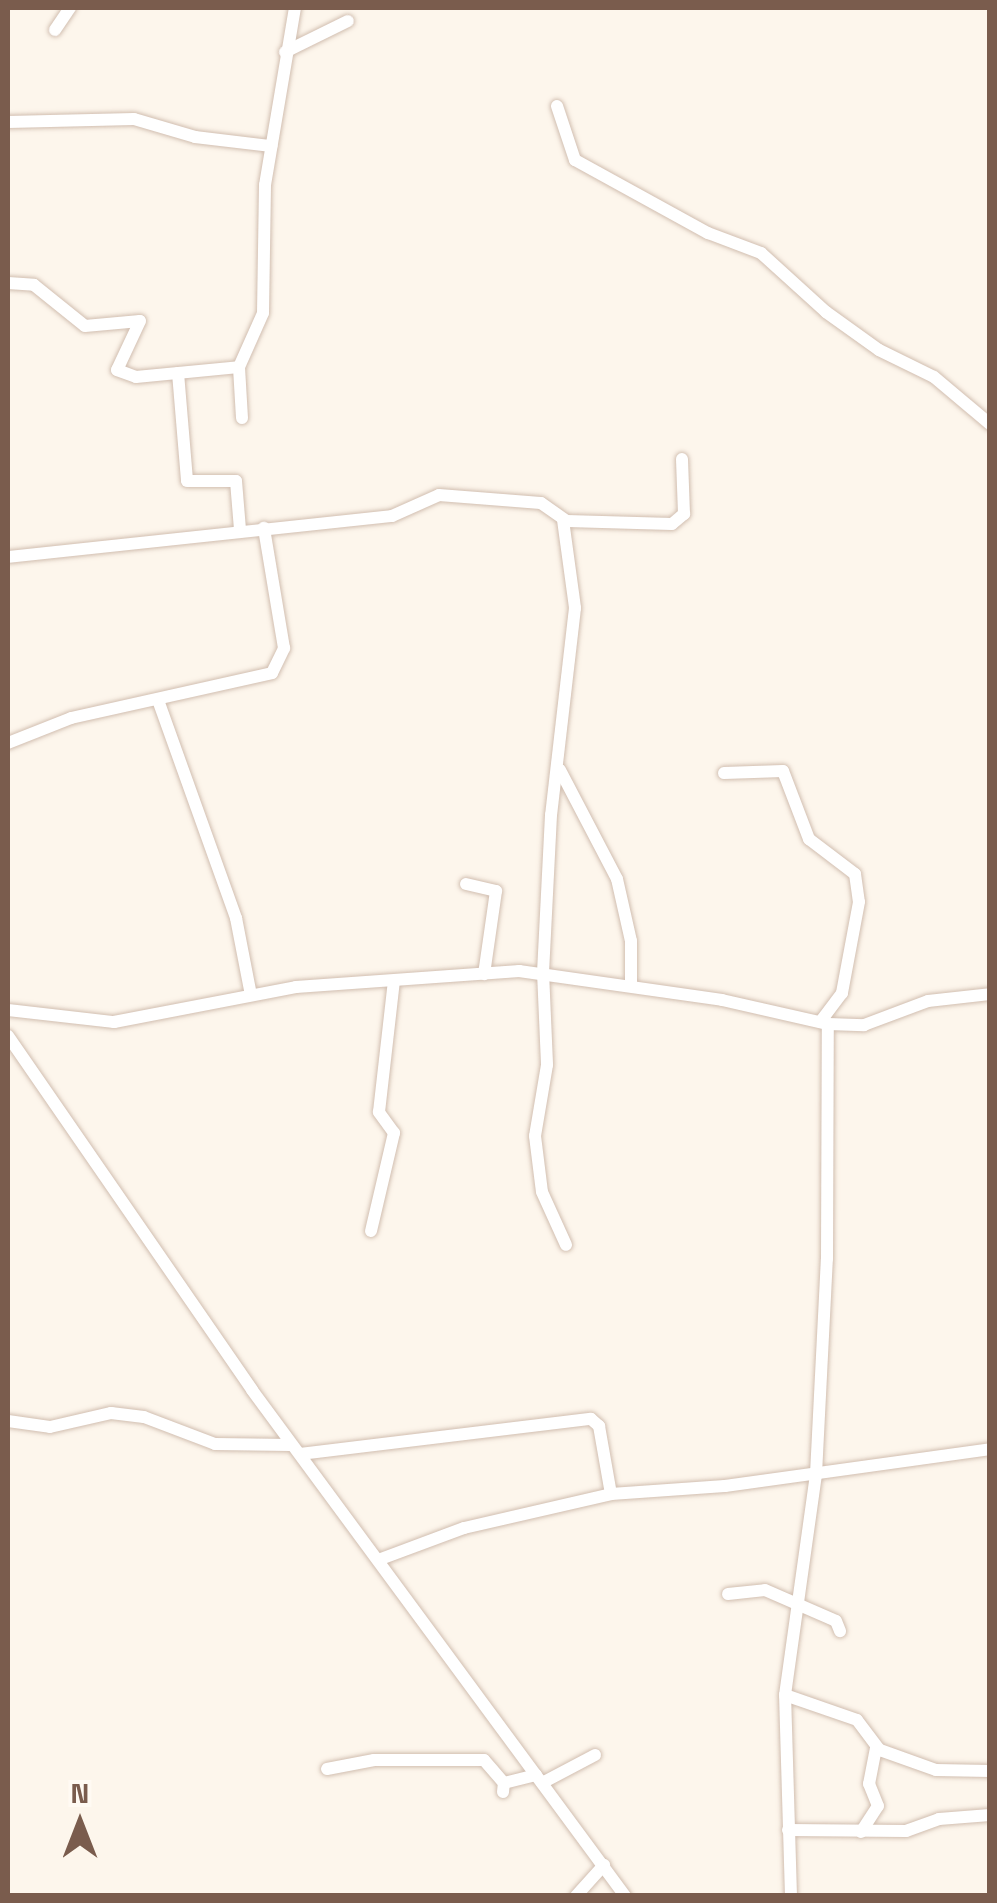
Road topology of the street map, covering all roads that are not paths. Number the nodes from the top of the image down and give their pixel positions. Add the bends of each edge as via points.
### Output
1 (70, 8) edge
2 (295, 8) edge
3 (348, 21) dead end
4 (55, 30) dead end
5 (285, 52) junction
6 (557, 106) dead end
7 (8, 122) edge
8 (271, 146) junction
9 (8, 283) edge
10 (239, 367) junction
11 (178, 373) junction
12 (242, 418) dead end
13 (990, 424) edge
14 (682, 459) dead end
15 (562, 520) junction
16 (264, 528) junction
17 (240, 530) junction
18 (8, 557) edge
19 (158, 700) junction
20 (8, 743) edge
21 (560, 770) junction
22 (724, 772) dead end
23 (466, 884) dead end
24 (543, 972) junction
25 (484, 974) junction
26 (394, 981) junction
27 (631, 984) junction
28 (251, 994) junction
29 (990, 994) edge
30 (8, 1010) edge
31 (824, 1023) junction
32 (8, 1036) edge
33 (370, 1231) dead end
34 (566, 1245) dead end
35 (8, 1421) edge
36 (296, 1449) junction
37 (990, 1449) edge
38 (816, 1474) junction
39 (611, 1494) junction
40 (378, 1560) junction
41 (728, 1594) dead end
42 (800, 1606) junction
43 (840, 1631) dead end
44 (785, 1695) junction
45 (876, 1748) junction
46 (595, 1754) dead end
47 (326, 1769) dead end
48 (990, 1771) edge
49 (539, 1779) junction
50 (990, 1815) edge
51 (788, 1830) junction
52 (861, 1832) junction
53 (604, 1865) junction
54 (584, 1893) edge
55 (625, 1896) edge
56 (790, 1896) edge

1 - 4 street
2 - 5 street
3 - 5 street
5 - 8 street
6 - 13 street via 574,160 708,232 761,252 826,312 879,350 934,377
7 - 8 street via 134,119 195,137
8 - 10 street via 263,313
9 - 11 street via 34,285 86,326 140,321 117,370 136,377
10 - 11 street
10 - 12 street
11 - 17 street via 187,481 236,481
14 - 15 street via 679,522
15 - 16 street via 541,503 448,495 398,515
15 - 21 street via 575,608
16 - 17 street
16 - 19 street via 284,648 280,666
17 - 18 street via 90,553
19 - 20 street via 71,718
19 - 28 street via 236,918
21 - 24 street via 551,816
21 - 27 street via 618,879 633,956
22 - 31 street via 783,771 810,840 855,874 859,902 842,993
23 - 25 street via 496,892
24 - 25 street
24 - 27 street
24 - 34 street via 547,1065 535,1136 542,1192
25 - 26 street
26 - 28 street
26 - 33 street via 379,1112 394,1133
27 - 31 street
28 - 30 street via 114,1022
29 - 31 street via 928,1001 864,1025
31 - 38 street via 827,1259
32 - 36 street
35 - 36 street via 50,1427 112,1413 144,1417 216,1444
36 - 39 street via 591,1419 599,1426
36 - 40 street
37 - 38 street
38 - 39 street
38 - 42 street
39 - 40 street via 464,1528
40 - 49 street
41 - 42 street via 765,1590
42 - 43 street via 836,1621
42 - 44 street
44 - 45 street via 857,1720
44 - 51 street
45 - 48 street via 936,1770
45 - 52 street via 869,1784 878,1806
46 - 49 street
47 - 49 street via 374,1760 484,1760 503,1788
49 - 53 street
50 - 52 street
51 - 52 street
51 - 56 street
53 - 54 street
53 - 55 street

